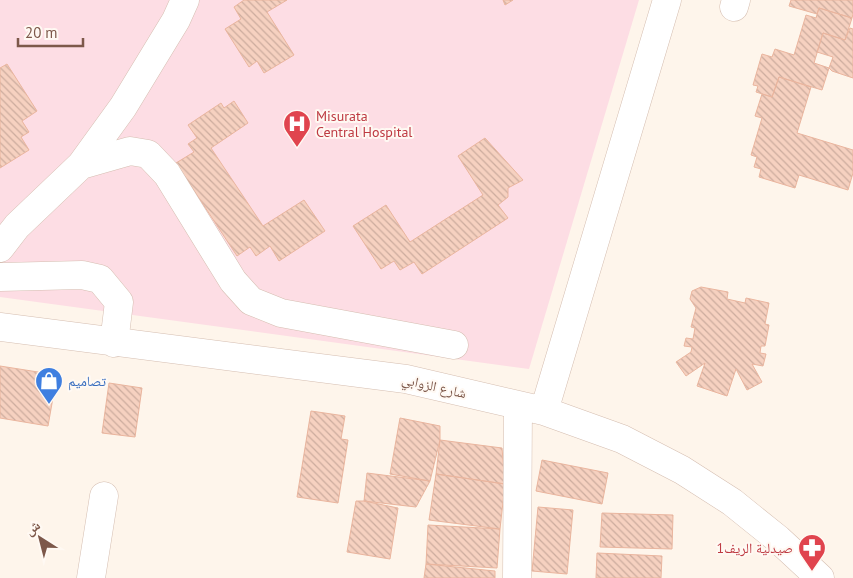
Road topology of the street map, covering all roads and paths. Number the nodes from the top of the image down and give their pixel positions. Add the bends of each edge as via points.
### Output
1 (185, 0) edge
2 (666, 0) edge
3 (81, 165) junction
4 (0, 248) edge
5 (0, 277) edge
6 (0, 327) edge
7 (114, 342) junction
8 (454, 345) dead end
9 (531, 409) junction
10 (104, 496) dead end
11 (91, 578) edge
12 (517, 578) edge
13 (820, 578) edge

1 - 3 street via 123,107
2 - 9 street
3 - 4 street via 17,226
3 - 8 street via 130,151 148,154 167,174 233,281 251,301 281,313
5 - 7 street via 82,275 100,279 119,302
6 - 7 street, شارع الزوابي
7 - 9 street, شارع الزوابي via 406,379
9 - 12 street
9 - 13 street, شارع الزوابي via 622,439 682,470 732,502
10 - 11 street

